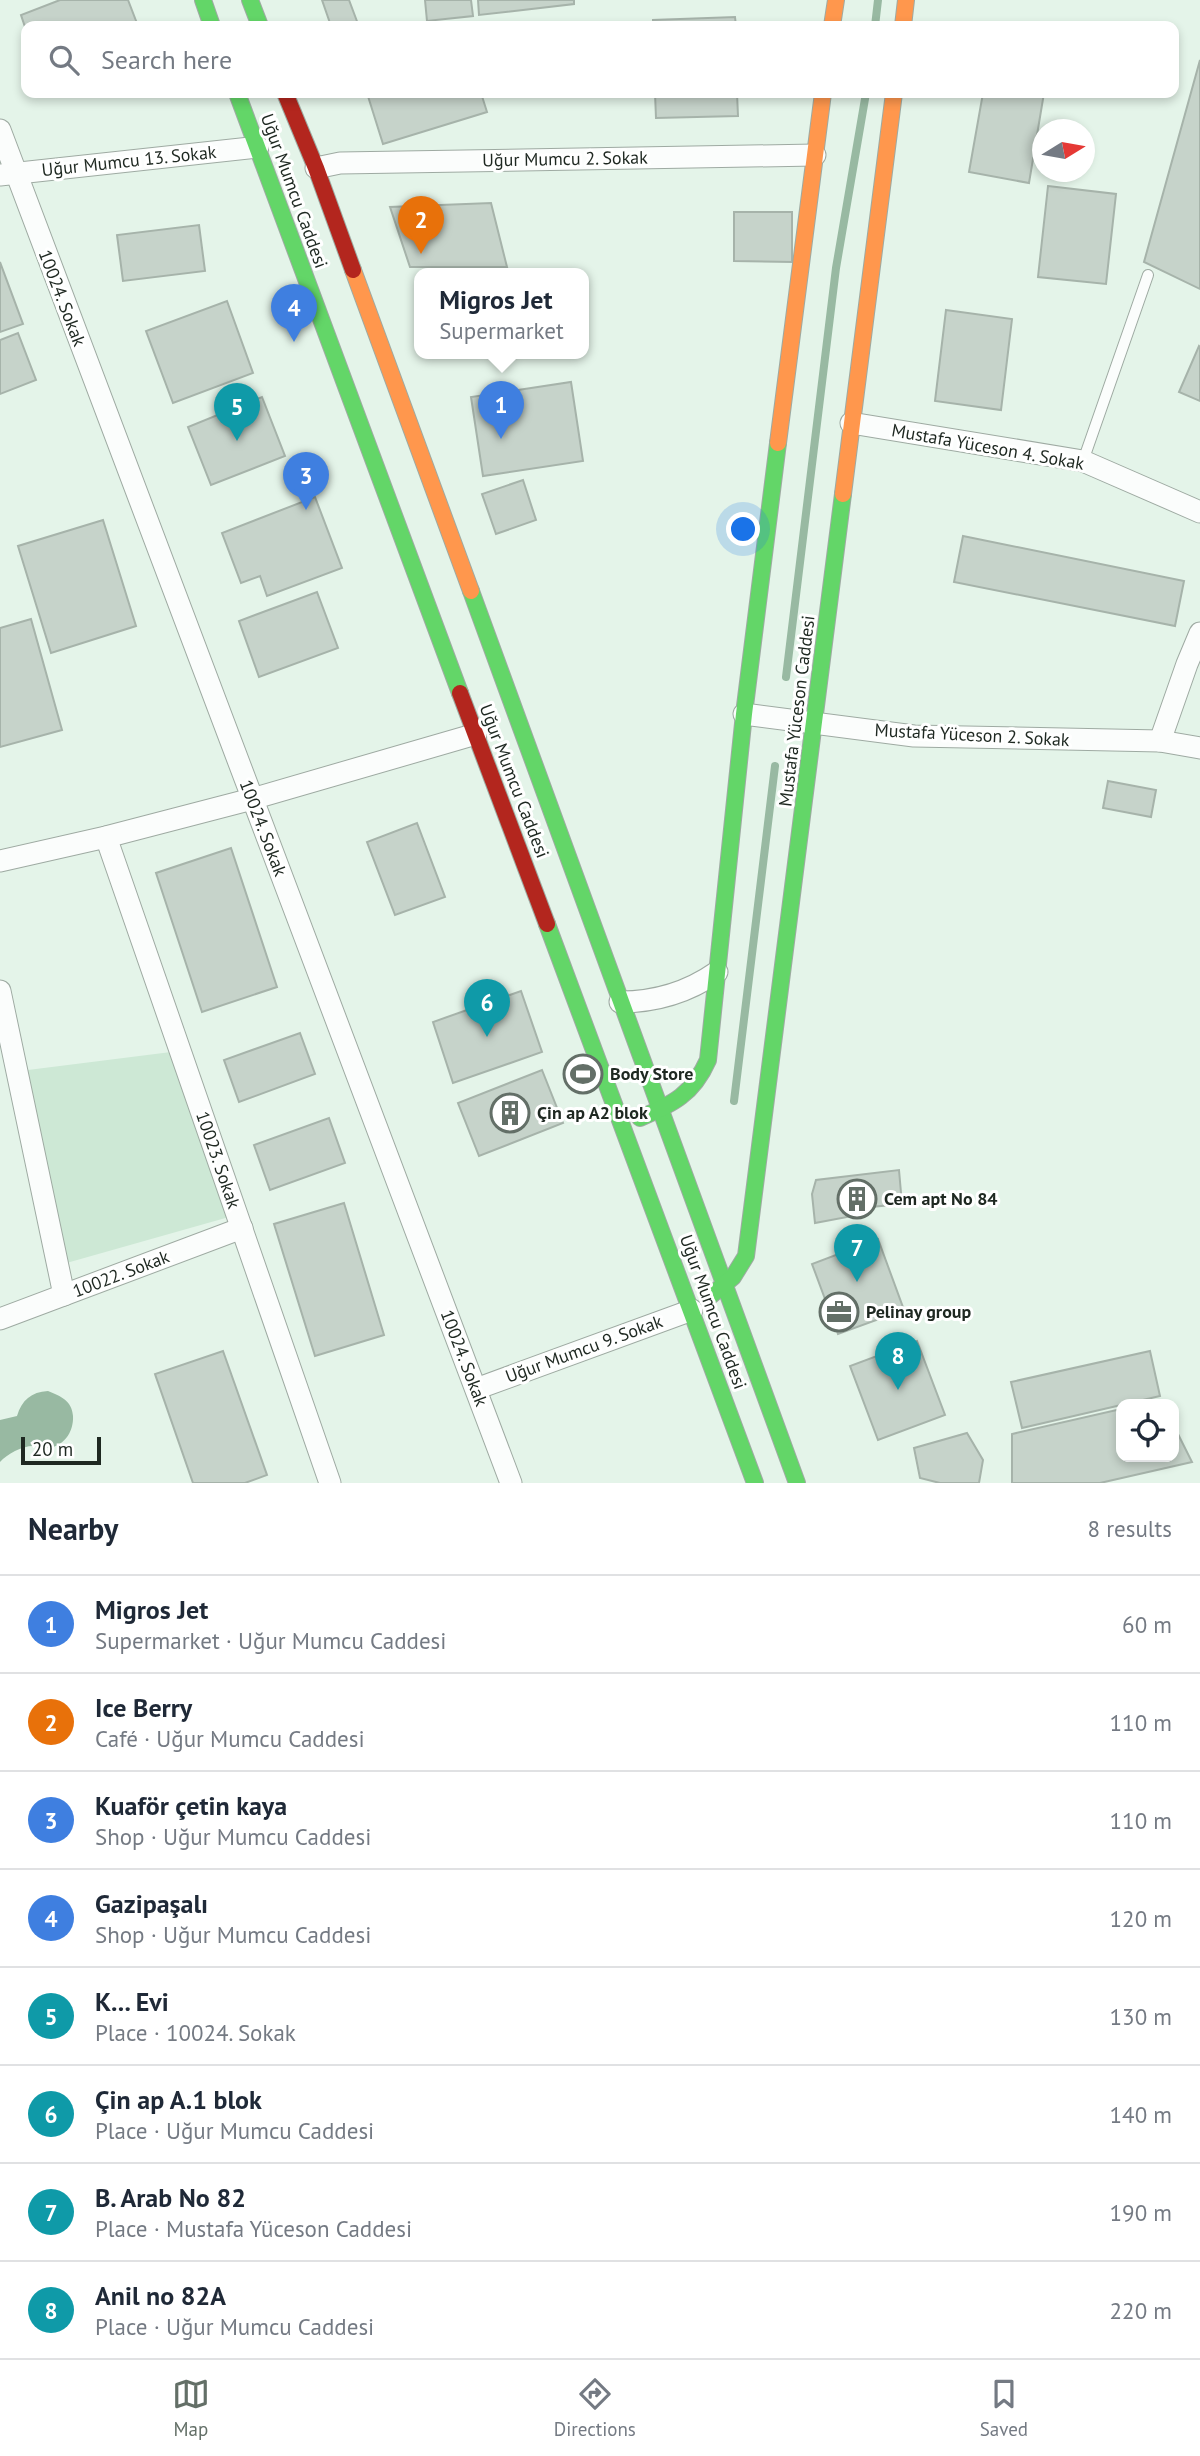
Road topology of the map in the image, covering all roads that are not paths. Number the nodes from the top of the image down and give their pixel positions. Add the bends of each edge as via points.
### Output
1 (202, 0) edge
2 (250, 0) edge
3 (836, 0) edge
4 (906, 0) edge
5 (210, 21) edge
6 (258, 21) edge
7 (833, 21) edge
8 (904, 21) edge
9 (239, 98) edge
10 (287, 98) edge
11 (822, 98) edge
12 (893, 98) edge
13 (0, 130) edge
14 (258, 147) junction
15 (815, 155) junction
16 (316, 168) junction
17 (8, 174) edge
18 (1148, 275) dead end
19 (851, 424) junction
20 (1083, 461) junction
21 (1200, 512) edge
22 (1200, 633) edge
23 (744, 713) junction
24 (815, 724) junction
25 (475, 734) junction
26 (1160, 741) junction
27 (1200, 748) edge
28 (252, 799) junction
29 (106, 837) junction
30 (0, 861) edge
31 (717, 972) junction
32 (0, 991) edge
33 (620, 1002) junction
34 (659, 1110) junction
35 (623, 1125) junction
36 (242, 1228) junction
37 (723, 1287) junction
38 (64, 1295) junction
39 (692, 1310) junction
40 (0, 1319) edge
41 (476, 1389) junction
42 (330, 1483) edge
43 (511, 1483) edge
44 (755, 1483) edge
45 (797, 1483) edge

1 - 5 main road
2 - 6 main road
3 - 7 main road
4 - 8 main road
9 - 14 main road, Uğur Mumcu Caddesi
10 - 16 main road, Uğur Mumcu Caddesi
11 - 15 main road
12 - 19 main road, Mustafa Yüceson Caddesi
13 - 17 street, 10024. Sokak
14 - 17 street, Uğur Mumcu 13. Sokak
14 - 25 main road, Uğur Mumcu Caddesi
15 - 16 street, Uğur Mumcu 2. Sokak via 340,163
15 - 23 main road
16 - 33 main road, Uğur Mumcu Caddesi
17 - 28 street, 10024. Sokak
18 - 20 lane
19 - 20 street, Mustafa Yüceson 4. Sokak
19 - 24 main road, Mustafa Yüceson Caddesi
20 - 21 street, Mustafa Yüceson 4. Sokak
22 - 26 street
23 - 24 street, Mustafa Yüceson 2. Sokak
23 - 31 main road
24 - 26 street, Mustafa Yüceson 2. Sokak via 914,736
24 - 37 main road, Mustafa Yüceson Caddesi via 746,1256
25 - 28 street
25 - 35 main road, Uğur Mumcu Caddesi
26 - 27 street, Mustafa Yüceson 2. Sokak
28 - 29 street
28 - 41 street, 10024. Sokak
29 - 30 street
29 - 36 street, 10023. Sokak
31 - 33 street via 675,995
31 - 34 main road via 703,1073 686,1095
32 - 38 street
33 - 34 main road, Uğur Mumcu Caddesi
34 - 35 main road
34 - 37 main road, Uğur Mumcu Caddesi
35 - 39 main road, Uğur Mumcu Caddesi
36 - 38 street, 10022. Sokak
36 - 42 street, 10023. Sokak
37 - 39 main road, Mustafa Yüceson Caddesi
37 - 45 main road, Uğur Mumcu Caddesi
38 - 40 street, 10022. Sokak
39 - 41 street, Uğur Mumcu 9. Sokak
39 - 44 main road, Uğur Mumcu Caddesi
41 - 43 street, 10024. Sokak

